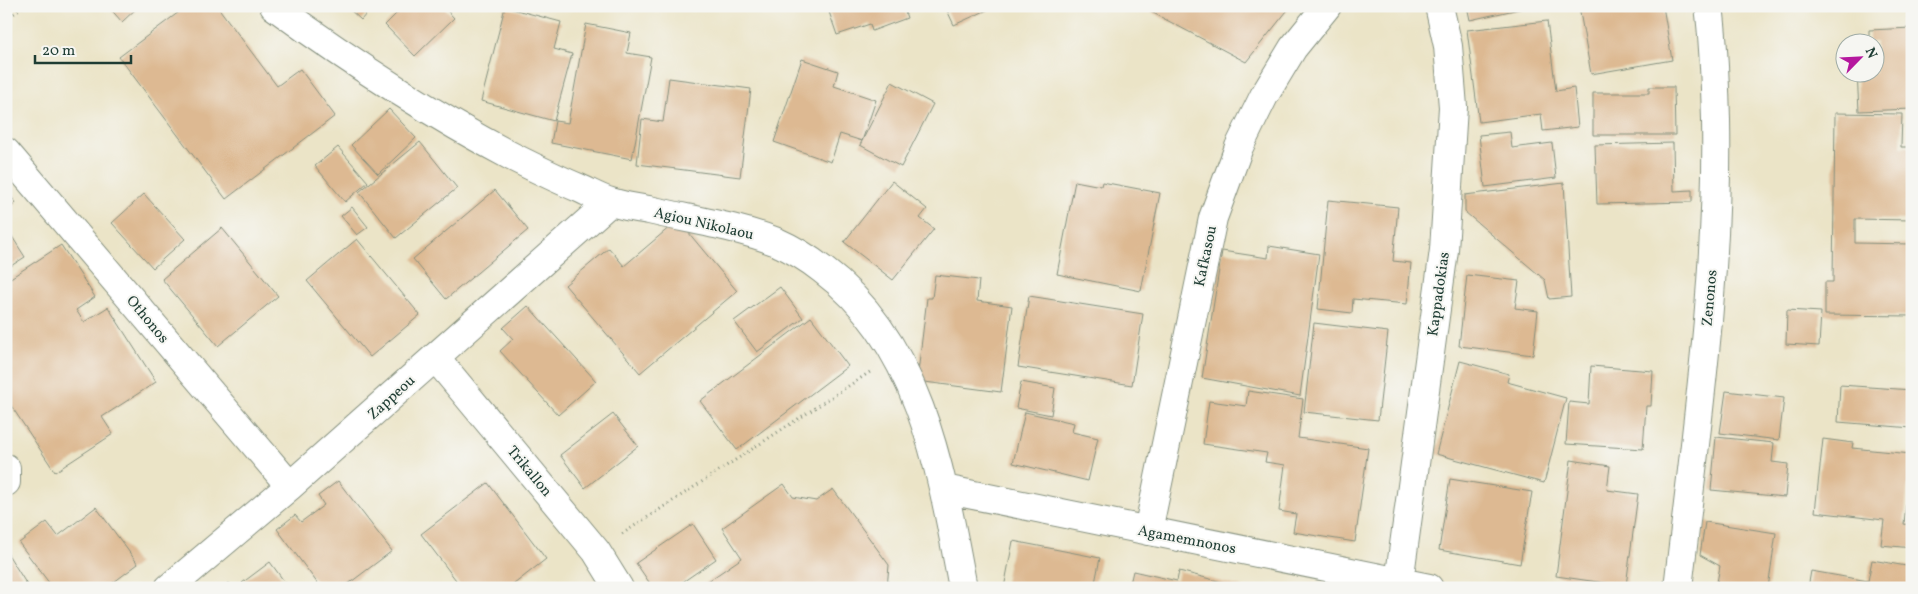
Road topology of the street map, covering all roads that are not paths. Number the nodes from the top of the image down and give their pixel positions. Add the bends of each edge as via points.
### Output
1 (274, 6) edge
2 (1327, 6) edge
3 (1438, 6) edge
4 (1709, 6) edge
5 (6, 152) edge
6 (610, 202) junction
7 (435, 358) junction
8 (6, 468) edge
9 (6, 482) edge
10 (290, 486) junction
11 (944, 489) junction
12 (1148, 531) junction
13 (1399, 582) junction
14 (169, 588) edge
15 (619, 588) edge
16 (963, 588) edge
17 (1429, 588) edge
18 (1678, 588) edge

1 - 6 street, Agiou Nikolaou via 407,98 542,172
2 - 12 street, Kafkasou via 1293,48 1264,96 1239,147 1213,218
3 - 13 street, Kappadokias via 1448,46 1453,107 1444,250
4 - 18 street, Zenonos via 1714,45 1716,163 1713,246
5 - 10 street, Othonos
6 - 7 street, Zappeou
6 - 11 street, Agiou Nikolaou via 751,233 780,244 810,260 854,296 895,355 923,414
7 - 10 street, Zappeou
7 - 15 street, Trikallon via 596,551
8 - 9 street
10 - 14 street, Zappeou
11 - 12 street, Agamemnonos
11 - 16 street, Agiou Nikolaou
12 - 13 street, Agamemnonos
13 - 17 street, Agamemnonos

